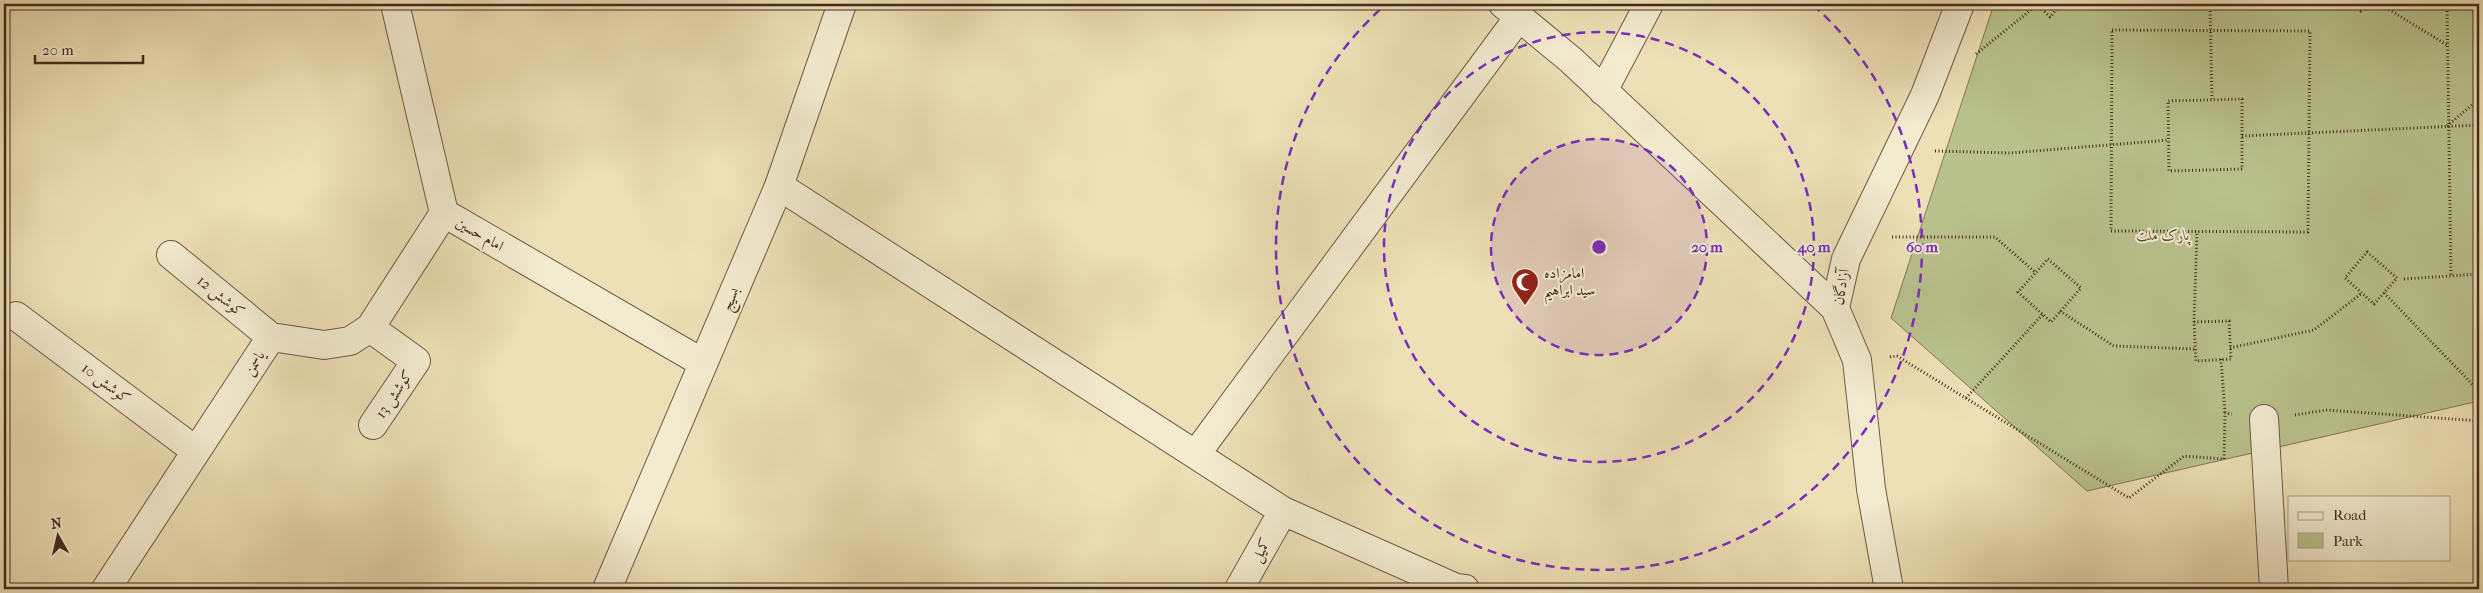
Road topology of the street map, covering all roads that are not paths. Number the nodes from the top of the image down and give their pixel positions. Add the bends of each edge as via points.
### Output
1 (395, 4) edge
2 (842, 4) edge
3 (1649, 4) edge
4 (1960, 4) edge
5 (1511, 10) edge
6 (1603, 91) junction
7 (779, 186) junction
8 (444, 213) junction
9 (171, 255) dead end
10 (1835, 308) junction
11 (16, 316) dead end
12 (370, 328) junction
13 (271, 337) junction
14 (703, 363) junction
15 (2264, 419) road end
16 (373, 425) dead end
17 (196, 451) junction
18 (1196, 454) junction
19 (1283, 511) junction
20 (106, 589) edge
21 (607, 589) edge
22 (1239, 589) edge
23 (1465, 589) edge
24 (1889, 589) edge
25 (2274, 589) edge

1 - 8 street, امام حسین
2 - 7 street, بسیج
3 - 6 street
4 - 10 street, آزادگان via 1926,95 1846,259
5 - 6 street
5 - 18 street
6 - 10 street
7 - 14 street, بسیج
7 - 18 street
8 - 12 street, یاسمن
8 - 14 street, امام حسین
9 - 13 street, کوشش 12
10 - 24 street, آزادگان via 1857,360 1871,489
11 - 17 street, کوشش 10
12 - 13 street, یاسمن via 350,341 324,345
12 - 16 street, کوشش 13 via 416,361
13 - 17 street, یاسمن
14 - 21 street, بسیج
15 - 25 street
17 - 20 street, یاسمن
18 - 19 street
19 - 22 street, کمیل
19 - 23 street via 1456,588

